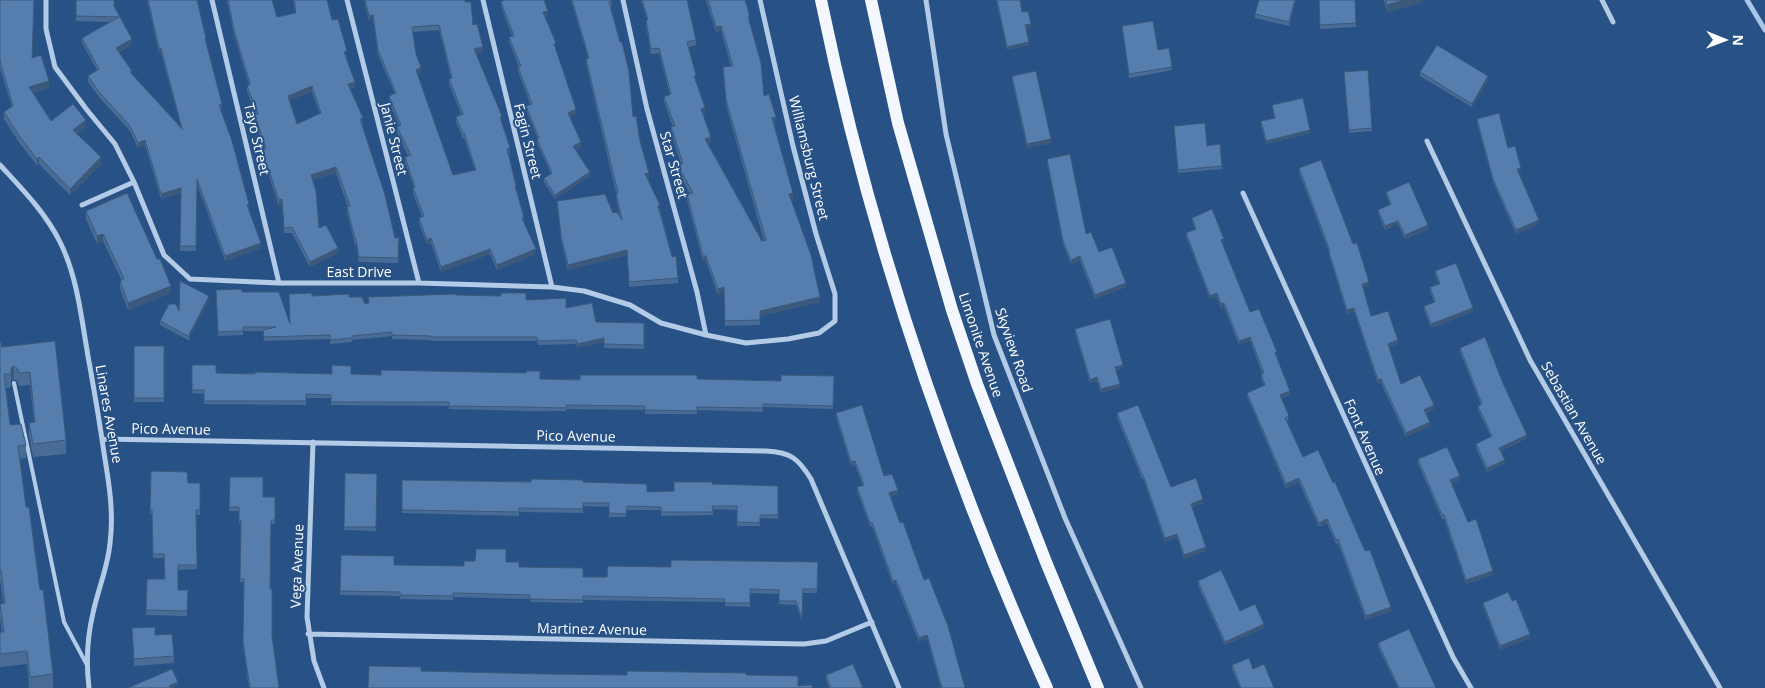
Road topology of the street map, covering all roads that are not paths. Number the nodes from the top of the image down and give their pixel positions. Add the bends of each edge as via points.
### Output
1 (46, 0) edge
2 (212, 0) edge
3 (347, 0) edge
4 (483, 0) edge
5 (623, 0) edge
6 (760, 0) edge
7 (821, 0) edge
8 (871, 0) edge
9 (926, 0) edge
10 (1602, 0) edge
11 (1613, 22) dead end
12 (1427, 141) dead end
13 (0, 165) edge
14 (134, 182) junction
15 (1243, 194) dead end
16 (82, 205) dead end
17 (279, 283) junction
18 (419, 283) junction
19 (552, 286) junction
20 (835, 321) joint
21 (706, 335) junction
22 (14, 383) dead end
23 (102, 439) junction
24 (313, 442) junction
25 (872, 622) junction
26 (308, 634) junction
27 (87, 665) junction
28 (89, 688) edge
29 (324, 688) edge
30 (899, 688) edge
31 (1047, 688) edge
32 (1098, 688) edge
33 (1141, 688) edge
34 (1471, 688) edge
35 (1720, 688) edge

1 - 14 street, East Drive via 46,29 55,68 115,144
2 - 17 street, Tayo Street
3 - 18 street, Janie Street
4 - 19 street, Fagin Street
5 - 21 street, Star Street via 647,109 698,292
6 - 20 street, Williamsburg Street via 793,146 835,294
7 - 31 main road via 870,203 919,366 983,538
8 - 32 main road, Limonite Avenue via 898,123 952,310 1042,553
9 - 33 street, Skyview Road via 946,134 994,335 1064,518
10 - 11 street
12 - 35 street, Sebastian Avenue via 1530,360
13 - 23 street, Linares Avenue via 33,201 61,244 77,295
14 - 16 street
14 - 17 street, East Drive via 164,256 190,279
15 - 34 street, Font Avenue via 1453,657
17 - 18 street, East Drive
18 - 19 street, East Drive
19 - 21 street, East Drive via 621,302 661,322
20 - 21 street, East Drive via 819,333 788,339 746,343
22 - 27 lane via 64,622
23 - 24 street, Pico Avenue
23 - 27 street, Linares Avenue via 111,503 110,544 88,638
24 - 25 street, Pico Avenue via 787,454 796,459 811,479
24 - 26 street, Vega Avenue
25 - 26 street, Martinez Avenue via 826,641 804,644
25 - 30 street, Pico Avenue
26 - 29 street, Vega Avenue
27 - 28 street, Linares Avenue

